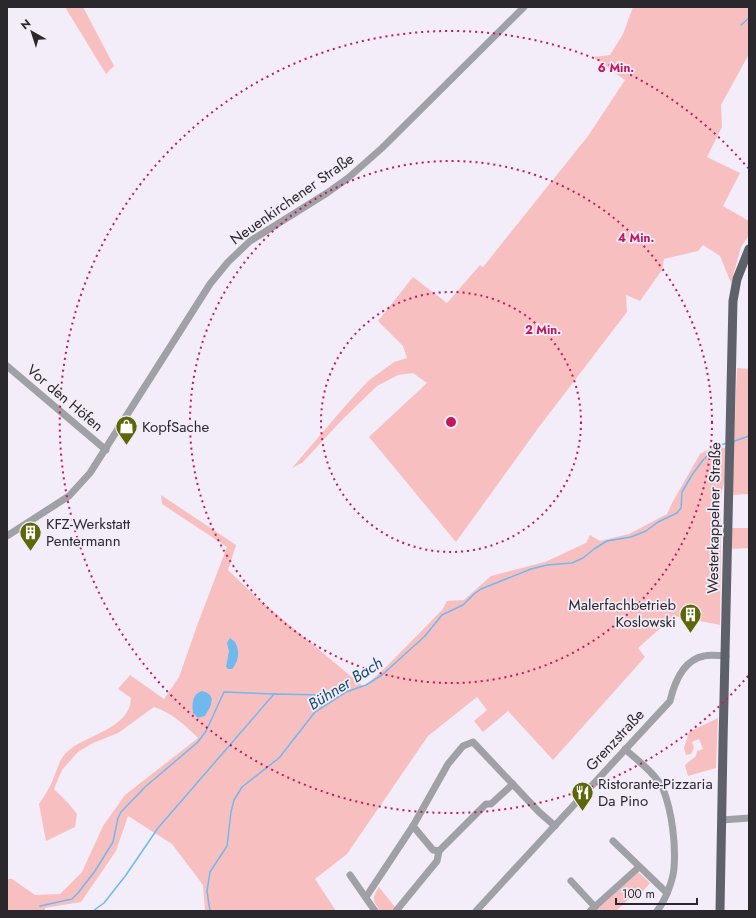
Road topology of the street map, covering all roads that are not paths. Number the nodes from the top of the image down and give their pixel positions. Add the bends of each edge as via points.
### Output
1 (524, 7) edge
2 (749, 249) edge
3 (7, 366) edge
4 (106, 450) junction
5 (7, 536) edge
6 (726, 656) junction
7 (625, 749) junction
8 (513, 784) junction
9 (749, 818) edge
10 (722, 820) junction
11 (413, 826) junction
12 (555, 826) junction
13 (613, 841) dead end
14 (439, 851) junction
15 (639, 867) junction
16 (350, 875) dead end
17 (571, 881) dead end
18 (667, 893) junction
19 (366, 898) junction
20 (593, 909) edge
21 (660, 910) edge
22 (375, 911) edge
23 (396, 911) edge
24 (476, 911) edge
25 (720, 911) edge

1 - 4 street, Neuenkirchener Straße via 382,148 348,178 250,241 228,262 210,284
2 - 6 main road, Westerkappelner Straße via 737,279 733,301
3 - 4 street, Vor den Höfen
4 - 5 street, Neuenkirchener Straße via 90,474 69,496
6 - 7 street, Grenzstraße via 703,656 690,663 679,676 670,701
6 - 10 main road, Westerkappelner Straße
7 - 12 street, Grenzstraße
7 - 18 street via 648,770 662,788 670,813 674,869
8 - 11 street via 473,742 463,746 448,764
8 - 12 street
8 - 14 street via 491,804 486,804
9 - 10 street
10 - 25 main road, Westerkappelner Straße
11 - 14 street via 433,850
11 - 19 street
12 - 24 street, Grenzstraße
13 - 15 street
14 - 23 street via 437,861
15 - 18 street
15 - 20 street
16 - 19 street
17 - 20 street
18 - 21 street
19 - 22 street

